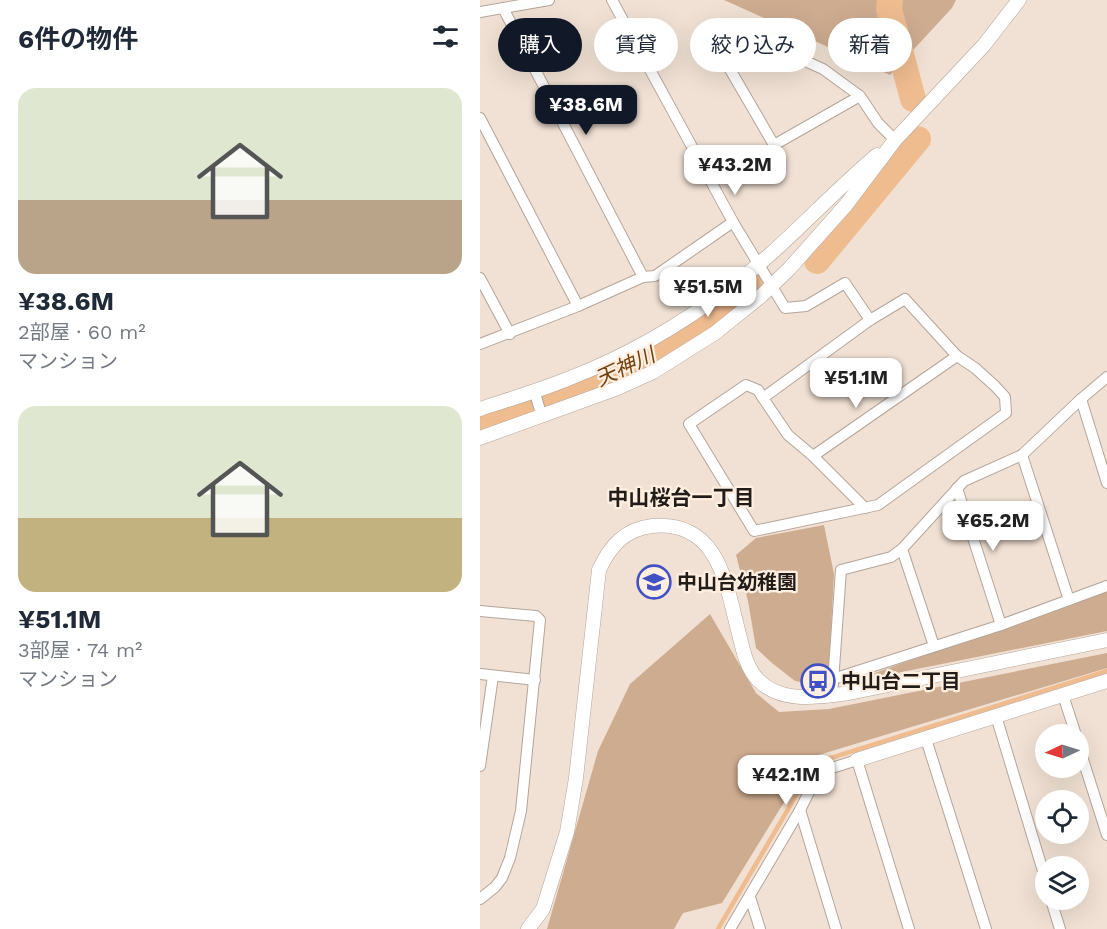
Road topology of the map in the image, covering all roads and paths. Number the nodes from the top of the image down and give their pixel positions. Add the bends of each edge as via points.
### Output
1 (549, 0) edge
2 (612, 0) edge
3 (1019, 0) edge
4 (503, 8) junction
5 (480, 12) edge
6 (860, 96) junction
7 (480, 118) edge
8 (895, 140) junction
9 (733, 222) junction
10 (758, 263) junction
11 (643, 277) junction
12 (480, 278) edge
13 (772, 286) junction
14 (578, 306) junction
15 (870, 320) junction
16 (510, 334) junction
17 (480, 344) edge
18 (957, 356) junction
19 (1107, 377) edge
20 (534, 390) junction
21 (763, 398) junction
22 (1081, 399) junction
23 (480, 409) edge
24 (542, 417) junction
25 (480, 438) edge
26 (1022, 455) junction
27 (813, 456) junction
28 (1107, 483) edge
29 (957, 488) junction
30 (865, 508) junction
31 (902, 549) junction
32 (1107, 586) edge
33 (1069, 600) junction
34 (480, 611) edge
35 (1001, 625) junction
36 (1107, 640) edge
37 (934, 646) junction
38 (480, 674) edge
39 (493, 676) junction
40 (833, 679) junction
41 (535, 680) junction
42 (1107, 681) edge
43 (1063, 695) junction
44 (832, 696) junction
45 (996, 716) junction
46 (1072, 724) edge
47 (926, 739) junction
48 (857, 760) junction
49 (480, 766) edge
50 (1089, 778) edge
51 (800, 810) junction
52 (1107, 836) edge
53 (1038, 856) edge
54 (750, 897) junction
55 (480, 899) edge
56 (1054, 910) edge
57 (528, 929) edge
58 (730, 929) edge
59 (760, 929) edge
60 (836, 929) edge
61 (909, 929) edge
62 (986, 929) edge
63 (1060, 929) edge

1 - 4 street
2 - 9 street
3 - 8 street via 984,45
4 - 5 street
4 - 11 street
6 - 6 street via 774,145 717,47 724,29 823,69
6 - 8 street
7 - 14 street
8 - 10 street
8 - 13 street via 846,205
9 - 10 street
9 - 11 street via 655,276
10 - 13 street
10 - 20 street via 730,288 670,329 618,357
11 - 14 street
12 - 16 street
13 - 15 street via 785,308 806,306 845,283
13 - 24 street via 715,333 653,372
14 - 16 street
15 - 18 street via 905,299
15 - 21 street
16 - 17 street
18 - 27 street
18 - 30 street via 1005,397 1006,413 878,505
19 - 22 street
20 - 23 street
20 - 24 street
21 - 27 street via 788,435
21 - 30 street via 758,390 746,385 689,424 754,531
22 - 26 street
22 - 28 street
24 - 25 street
26 - 29 street
26 - 33 street
27 - 30 street
29 - 31 street
29 - 35 street
31 - 37 street
31 - 40 street via 891,557 841,570
32 - 33 street
33 - 35 street
34 - 41 street via 536,616 540,620
35 - 37 street
36 - 44 street
37 - 40 street
38 - 39 street
39 - 41 street
39 - 49 street
40 - 44 street
41 - 55 street via 521,811 510,858 502,879
42 - 43 street
43 - 45 street
43 - 46 street
44 - 57 street via 796,697 767,688 757,679 748,667 719,565 699,537 680,528 656,526 629,532 617,541 599,570 567,832 543,909
45 - 47 street
45 - 53 street
47 - 48 street
47 - 62 street
48 - 51 street via 819,772
48 - 61 street
50 - 52 street
51 - 54 street
51 - 60 street
54 - 58 street
54 - 59 street
56 - 63 street

